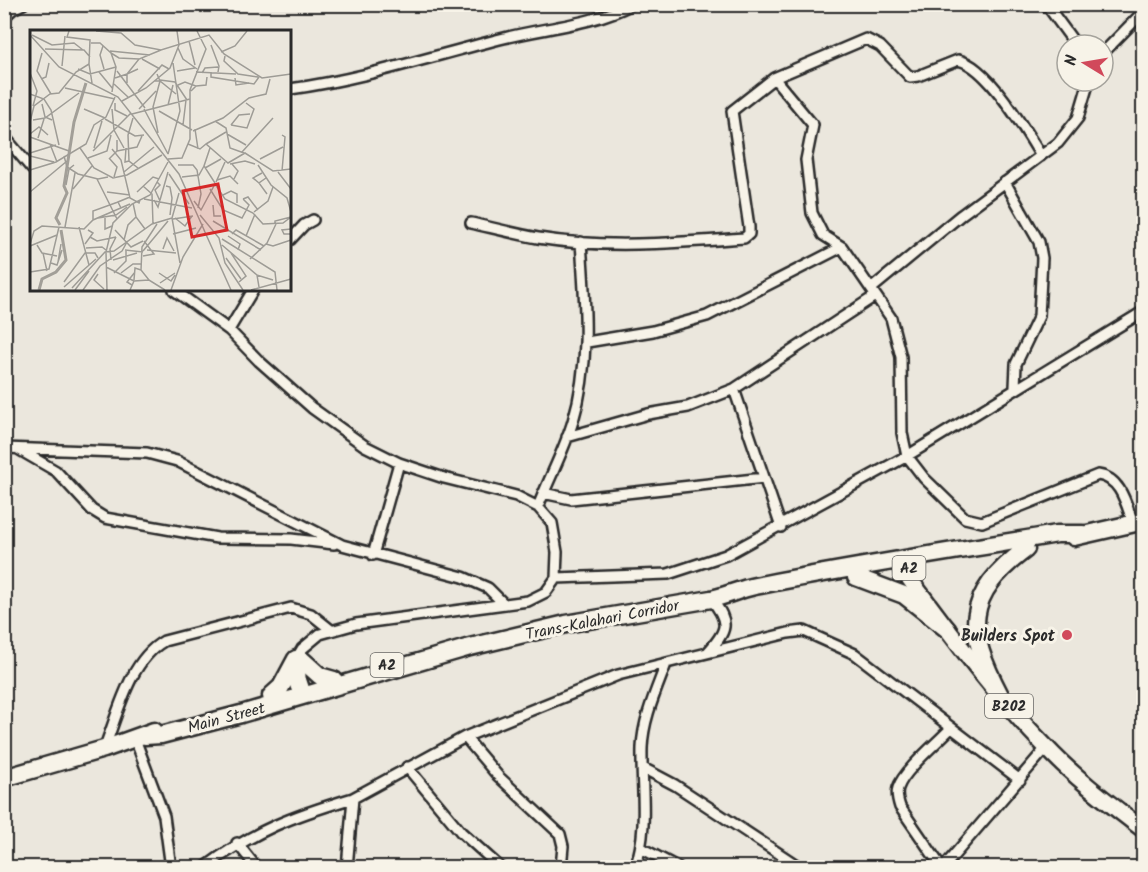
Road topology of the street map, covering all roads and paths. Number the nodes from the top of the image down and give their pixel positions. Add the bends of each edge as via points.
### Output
1 (23, 4) edge
2 (632, 4) edge
3 (1046, 4) edge
4 (1143, 11) edge
5 (4, 17) edge
6 (1067, 33) edge
7 (1115, 40) edge
8 (774, 78) junction
9 (291, 89) edge
10 (1085, 93) edge
11 (4, 136) edge
12 (1041, 156) junction
13 (30, 167) edge
14 (1005, 182) junction
15 (314, 220) dead end
16 (471, 223) dead end
17 (291, 239) edge
18 (581, 242) junction
19 (842, 248) junction
20 (175, 291) edge
21 (252, 291) edge
22 (873, 293) junction
23 (1143, 311) edge
24 (229, 330) junction
25 (587, 342) junction
26 (1016, 387) junction
27 (734, 389) junction
28 (567, 437) junction
29 (4, 448) edge
30 (16, 448) junction
31 (907, 456) junction
32 (399, 463) junction
33 (764, 478) junction
34 (543, 493) junction
35 (538, 507) junction
36 (1138, 522) edge
37 (780, 527) junction
38 (1083, 534) junction
39 (342, 545) junction
40 (1026, 549) junction
41 (373, 555) junction
42 (899, 565) junction
43 (856, 577) junction
44 (556, 578) junction
45 (734, 595) junction
46 (711, 599) junction
47 (504, 604) junction
48 (947, 629) junction
49 (331, 630) junction
50 (470, 647) junction
51 (707, 653) junction
52 (299, 656) junction
53 (666, 664) junction
54 (334, 680) junction
55 (302, 693) junction
56 (1000, 695) junction
57 (272, 696) junction
58 (950, 729) junction
59 (140, 737) junction
60 (465, 737) junction
61 (1046, 748) junction
62 (104, 749) junction
63 (407, 767) junction
64 (643, 768) junction
65 (4, 777) edge
66 (1020, 780) junction
67 (353, 798) junction
68 (1143, 830) edge
69 (237, 843) junction
70 (641, 848) junction
71 (171, 867) edge
72 (204, 867) edge
73 (257, 867) edge
74 (347, 867) edge
75 (501, 867) edge
76 (561, 867) edge
77 (635, 867) edge
78 (679, 867) edge
79 (801, 867) edge
80 (942, 867) edge

1 - 5 street
2 - 9 street via 580,23
3 - 6 street
4 - 7 street
8 - 12 street via 866,39 880,46 910,77 964,61 976,68 1014,113
8 - 18 street via 732,111 750,227 744,238
8 - 19 street via 813,125 806,160 813,213 823,235
10 - 12 street via 1078,118 1058,143
11 - 13 street
12 - 14 street
14 - 22 street
14 - 26 street via 1040,242 1042,258 1039,316 1016,364
15 - 17 street
16 - 18 street via 538,238
18 - 25 street
19 - 22 street
19 - 25 street via 707,316 652,331
20 - 24 street
21 - 24 street
22 - 27 street
22 - 31 street via 891,318 901,357 902,433
23 - 26 street
24 - 32 street via 312,408 365,446
25 - 28 street via 580,392
26 - 31 street
27 - 28 street via 688,407
27 - 33 street
28 - 34 street
29 - 30 street
30 - 39 street via 147,453 177,460
30 - 39 street via 56,471 92,510 105,518 217,538 291,538
31 - 36 street via 924,478 973,522 982,522 1098,475 1114,482
31 - 37 street
32 - 35 street via 516,496
32 - 41 street
33 - 34 street via 571,499
33 - 37 street
34 - 35 street
35 - 44 street via 552,523
36 - 38 highway, Trans-Kalahari Corridor / A2
37 - 44 street via 726,555 668,574
38 - 40 highway, Trans-Kalahari Corridor / A2
38 - 42 highway, Trans-Kalahari Corridor / A2 via 1057,534
39 - 41 street
40 - 42 highway, Trans-Kalahari Corridor / A2
40 - 56 highway via 998,571 977,610 979,652
41 - 47 street via 464,577 488,588
42 - 43 highway, Trans-Kalahari Corridor / A2
42 - 45 highway, Trans-Kalahari Corridor / A2 via 751,587
42 - 48 main road, B202
43 - 45 highway, Trans-Kalahari Corridor / A2 via 753,597
43 - 48 highway via 904,595
44 - 47 street via 546,592 528,601
45 - 46 highway, Trans-Kalahari Corridor / A2
46 - 50 highway, Trans-Kalahari Corridor / A2 via 566,624
46 - 51 street via 725,624 724,632
47 - 49 street
48 - 56 main road, B202
49 - 52 street via 320,634
49 - 62 street via 311,614 291,608 164,641 150,649 140,663
50 - 54 highway, Trans-Kalahari Corridor / A2 via 450,648
50 - 55 highway, Trans-Kalahari Corridor / A2
51 - 53 street
51 - 58 street via 804,631 855,654 897,683
52 - 54 highway via 320,676
52 - 55 street
52 - 57 highway
53 - 60 street via 618,675
53 - 64 street via 645,727
54 - 55 highway, Trans-Kalahari Corridor / A2
55 - 57 highway, Main Street / A2
55 - 59 highway, Main Street / A2 via 161,735
56 - 61 main road, B202
57 - 59 highway, Main Street / A2
58 - 66 street
58 - 80 street via 898,788 900,807
59 - 62 highway, Main Street / A2
59 - 71 street via 164,816
60 - 63 street
60 - 76 street via 498,776 560,834
61 - 66 street
61 - 68 main road, B202
62 - 65 highway, Main Street / A2
63 - 67 street
63 - 75 street via 461,832
64 - 70 street
64 - 79 street
66 - 80 street
67 - 69 street via 292,816
67 - 74 street
69 - 72 street
69 - 73 street
70 - 77 street
70 - 78 street

